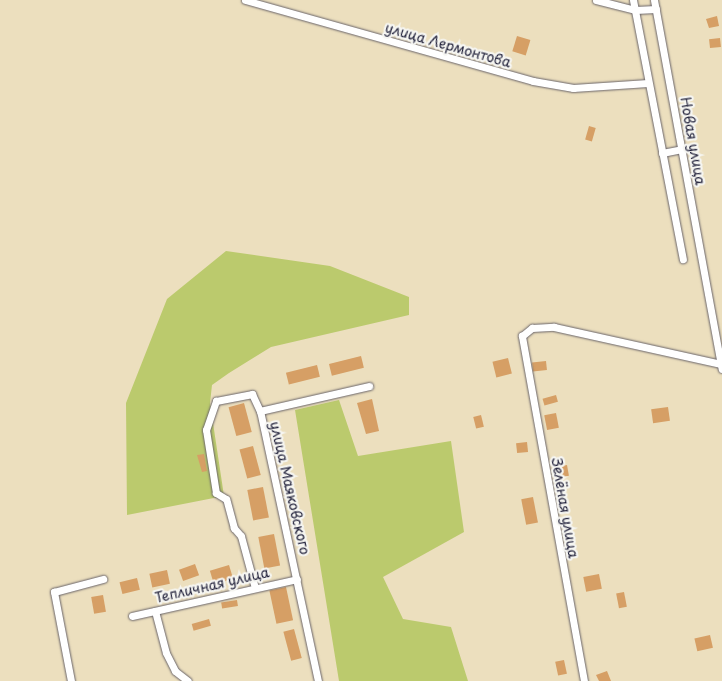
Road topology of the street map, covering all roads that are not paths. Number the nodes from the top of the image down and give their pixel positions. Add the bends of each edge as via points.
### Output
1 (245, 0) edge
2 (596, 0) edge
3 (633, 0) edge
4 (654, 0) edge
5 (656, 9) junction
6 (635, 10) junction
7 (648, 83) junction
8 (682, 149) junction
9 (662, 153) junction
10 (683, 260) dead end
11 (722, 366) edge
12 (369, 386) dead end
13 (260, 411) junction
14 (103, 579) dead end
15 (297, 579) junction
16 (255, 588) junction
17 (155, 611) junction
18 (132, 616) dead end
19 (71, 681) edge
20 (188, 681) edge
21 (318, 681) edge
22 (584, 681) edge

1 - 7 street, улица Лермонтова via 533,81 573,88
2 - 6 street
3 - 6 street
4 - 5 street, Новая улица
5 - 6 street
5 - 8 street, Новая улица
6 - 7 street
7 - 9 street
8 - 9 street
8 - 11 street, Новая улица
9 - 10 street
11 - 22 street, Зелёная улица via 554,328 532,328 520,340
12 - 13 street, улица Маяковского
13 - 15 street, улица Маяковского
13 - 16 street via 252,394 216,402 206,430 216,492 226,499 234,528 241,536
14 - 19 street via 54,592
15 - 16 street, Тепличная улица
15 - 21 street, улица Маяковского
16 - 17 street, Тепличная улица
17 - 18 street, Тепличная улица
17 - 20 street via 166,653 175,671

